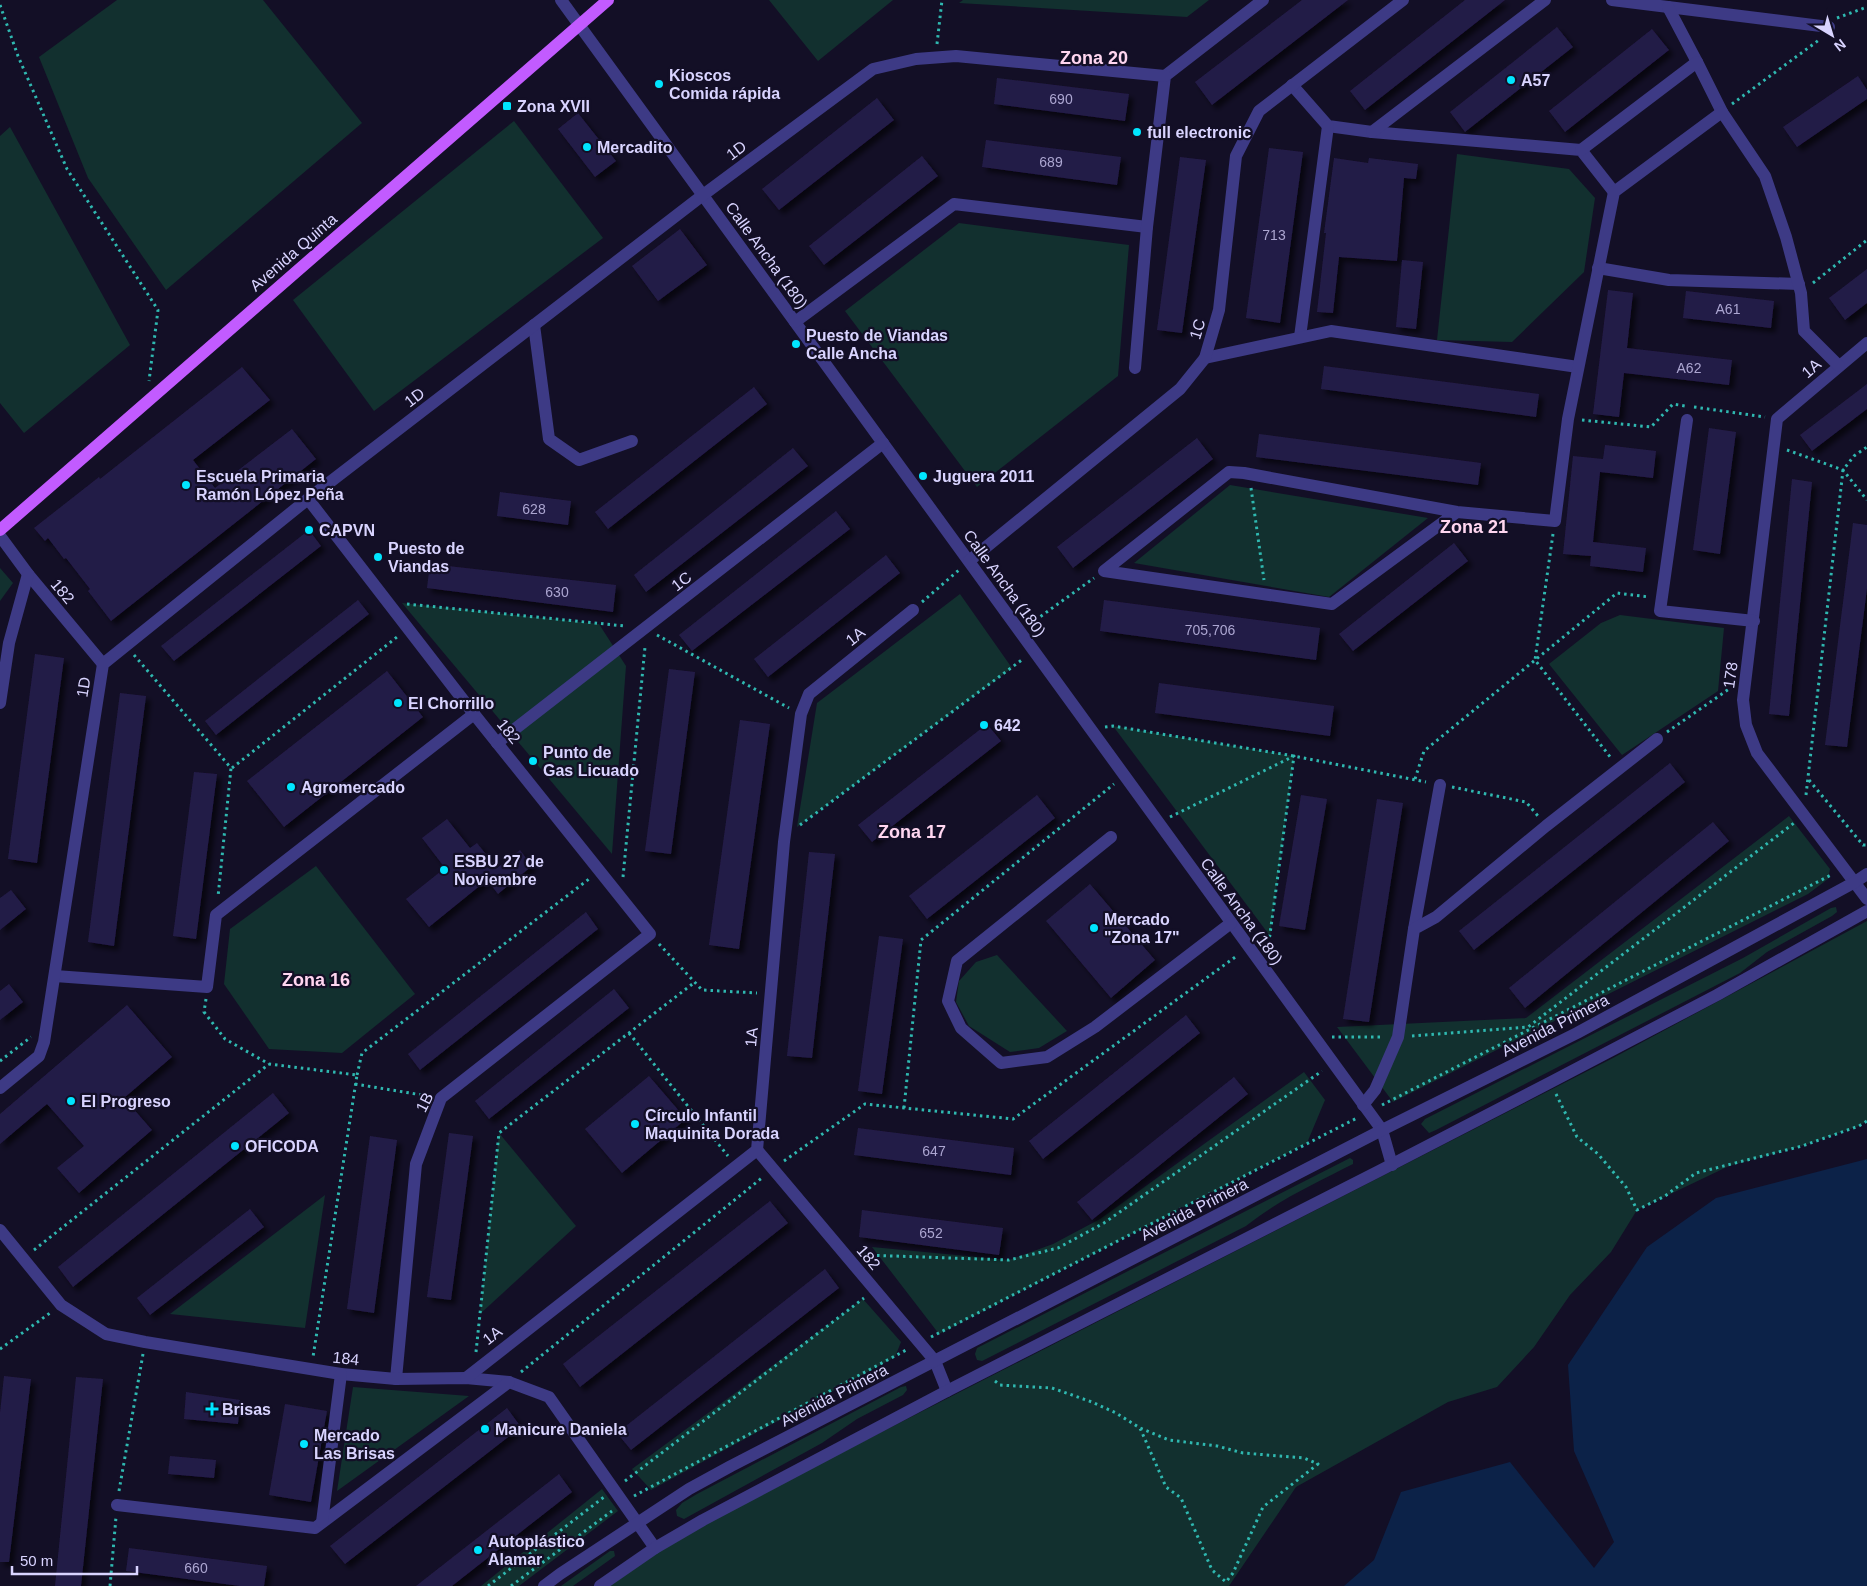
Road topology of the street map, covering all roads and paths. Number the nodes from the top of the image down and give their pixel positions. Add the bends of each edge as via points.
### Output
1 (561, 0) edge
2 (608, 0) edge
3 (942, 0) edge
4 (1263, 0) edge
5 (1403, 0) edge
6 (1545, 0) edge
7 (1612, 0) edge
8 (0, 5) edge
9 (1668, 7) junction
10 (1867, 7) edge
11 (580, 25) junction
12 (1829, 27) junction
13 (936, 57) junction
14 (1697, 62) junction
15 (1165, 76) junction
16 (1292, 85) junction
17 (1722, 112) junction
18 (1328, 126) junction
19 (1372, 132) junction
20 (1581, 150) junction
21 (1614, 192) junction
22 (703, 194) junction
23 (1147, 227) junction
24 (1867, 240) edge
25 (1598, 268) junction
26 (1800, 288) junction
27 (796, 322) junction
28 (534, 325) junction
29 (1300, 338) junction
30 (1867, 343) edge
31 (1205, 358) junction
32 (1839, 366) junction
33 (1578, 367) junction
34 (1135, 368) dead end
35 (147, 402) junction
36 (1778, 419) joint
37 (1687, 420) dead end
38 (632, 441) dead end
39 (883, 443) junction
40 (1774, 445) junction
41 (1867, 447) edge
42 (1843, 470) junction
43 (1249, 474) junction
44 (308, 499) junction
45 (1867, 500) edge
46 (1457, 512) junction
47 (1555, 521) junction
48 (0, 530) edge
49 (0, 536) edge
50 (969, 561) junction
51 (1104, 571) junction
52 (28, 574) junction
53 (1266, 594) junction
54 (1662, 598) junction
55 (388, 602) junction
56 (913, 610) joint
57 (1754, 621) junction
58 (408, 629) junction
59 (646, 629) junction
60 (1019, 631) junction
61 (126, 645) junction
62 (5, 647) edge
63 (1034, 651) junction
64 (1535, 660) junction
65 (102, 664) junction
66 (1746, 677) junction
67 (0, 703) edge
68 (474, 714) junction
69 (801, 714) junction
70 (1090, 729) junction
71 (1657, 739) joint
72 (498, 743) junction
73 (1294, 756) junction
74 (231, 768) junction
75 (1619, 768) junction
76 (1808, 779) junction
77 (1414, 780) junction
78 (1440, 785) junction
79 (1804, 815) junction
80 (1158, 823) junction
81 (1546, 826) junction
82 (1111, 837) dead end
83 (784, 842) junction
84 (1867, 845) edge
85 (1845, 868) junction
86 (599, 871) junction
87 (1867, 874) edge
88 (1855, 882) junction
89 (621, 899) junction
90 (1867, 899) edge
91 (1867, 912) edge
92 (216, 915) junction
93 (1231, 923) junction
94 (1414, 930) junction
95 (650, 934) junction
96 (1248, 947) junction
97 (1266, 971) junction
98 (55, 976) junction
99 (695, 982) junction
100 (207, 987) junction
101 (771, 994) junction
102 (47, 1024) junction
103 (629, 1033) junction
104 (1314, 1037) junction
105 (1398, 1037) junction
106 (0, 1061) edge
107 (1333, 1063) junction
108 (269, 1064) junction
109 (357, 1075) junction
110 (1551, 1082) junction
111 (355, 1084) junction
112 (0, 1088) edge
113 (441, 1098) junction
114 (1366, 1109) junction
115 (1867, 1121) edge
116 (1382, 1130) junction
117 (757, 1150) junction
118 (1392, 1165) junction
119 (737, 1166) junction
120 (774, 1169) junction
121 (2, 1237) edge
122 (845, 1254) junction
123 (23, 1259) junction
124 (875, 1290) junction
125 (61, 1305) junction
126 (145, 1342) junction
127 (919, 1343) junction
128 (0, 1349) edge
129 (935, 1361) junction
130 (310, 1370) junction
131 (985, 1372) junction
132 (340, 1374) junction
133 (470, 1374) junction
134 (396, 1379) junction
135 (509, 1382) junction
136 (947, 1391) junction
137 (1140, 1428) junction
138 (614, 1489) junction
139 (624, 1502) junction
140 (117, 1505) junction
141 (638, 1522) junction
142 (319, 1525) junction
143 (655, 1548) junction
144 (1225, 1584) edge
145 (110, 1586) edge
146 (488, 1586) edge
147 (512, 1586) edge
148 (544, 1586) edge
149 (600, 1586) edge

1 - 11 street, Calle Ancha (180)
2 - 11 main road, Avenida Quinta
3 - 13 path
4 - 15 street
5 - 16 street, 1C
6 - 19 street
7 - 9 street
8 - 35 path via 18,56 67,170 158,310
9 - 12 street
9 - 14 street
10 - 12 path via 1834,20
11 - 22 street, Calle Ancha (180)
11 - 35 main road, Avenida Quinta
12 - 17 path via 1818,43
13 - 15 street, 1D via 956,56
13 - 22 street, 1D via 873,69
14 - 17 street
14 - 20 street
15 - 23 street
16 - 18 street
16 - 31 street, 1C via 1258,110 1236,156 1219,310
17 - 21 street
17 - 26 street via 1764,176
18 - 19 street
18 - 29 street
19 - 20 street
20 - 21 street
21 - 25 street
22 - 27 street, Calle Ancha (180)
22 - 28 street, 1D
23 - 27 street via 954,204
23 - 34 street
24 - 26 path
25 - 26 street via 1669,280
25 - 33 street
26 - 32 street via 1804,331
27 - 39 street, Calle Ancha (180)
28 - 38 street via 549,439 579,460
28 - 44 street, 1D
29 - 31 street
29 - 33 street via 1331,331
30 - 32 street, 1A
31 - 50 street, 1C via 1180,389
32 - 36 street, 1A
33 - 47 street
35 - 48 main road, Avenida Quinta
36 - 40 street, 178
37 - 54 street
39 - 50 street, Calle Ancha (180)
39 - 59 street, 1C
40 - 42 path
40 - 57 street, 178
41 - 42 path
42 - 45 path
42 - 76 path
43 - 46 street
43 - 51 street via 1229,472
43 - 53 path
44 - 55 street, 182
44 - 61 street, 1D
46 - 47 street
46 - 53 street via 1332,604
47 - 64 path
49 - 52 street, 182
50 - 56 path
50 - 60 street, Calle Ancha (180)
51 - 53 street
51 - 60 path
52 - 62 street
52 - 65 street, 182
54 - 57 street via 1660,611
54 - 64 path via 1618,593
55 - 58 street, 182
55 - 59 path
56 - 69 street, 1A via 809,694
57 - 66 street, 178
58 - 68 street, 182
58 - 74 path
59 - 69 path
59 - 72 street, 1C
59 - 89 path
60 - 63 street, Calle Ancha (180)
61 - 65 street, 1D
61 - 74 path
62 - 67 street
63 - 70 street, Calle Ancha (180)
63 - 83 path via 797,827
64 - 75 path
64 - 77 path via 1424,751
65 - 98 street, 1D
66 - 71 path
66 - 79 street, 178 via 1743,700 1746,725 1758,752
68 - 72 street, 182
68 - 92 street
69 - 83 street, 1A
70 - 73 path via 1113,726
70 - 80 street, Calle Ancha (180)
71 - 75 street
72 - 86 street, 182
73 - 77 path
73 - 80 path
73 - 97 path
74 - 92 path
75 - 81 street
76 - 79 path
76 - 84 path via 1863,846
77 - 78 path
78 - 81 path via 1526,802
78 - 94 street
79 - 85 street, 178
79 - 105 path via 1528,1027
80 - 93 street, Calle Ancha (180)
81 - 94 street via 1436,917
82 - 93 street via 957,961 948,1001 961,1028 1001,1063 1047,1057 1095,1027
83 - 101 street, 1A
85 - 88 street, 178
85 - 114 path
86 - 89 street, 182
86 - 109 path via 362,1053
87 - 88 street, Avenida Primera
88 - 90 street, 178
88 - 116 street, Avenida Primera via 1577,1033
89 - 95 street, 182
91 - 110 street
92 - 100 street
93 - 96 street, Calle Ancha (180)
94 - 105 street
95 - 99 path
95 - 113 street, 1B
96 - 97 street, Calle Ancha (180)
96 - 120 path via 1013,1118 865,1104
97 - 104 street, Calle Ancha (180)
98 - 100 street
98 - 102 street, 1D
99 - 101 path via 702,990
99 - 103 path
100 - 108 path via 204,1012 225,1039
101 - 117 street, 1A
102 - 106 path
102 - 112 street, 1D via 39,1056
103 - 119 path
103 - 133 path via 499,1133
104 - 105 path
104 - 107 street, Calle Ancha (180)
105 - 114 street
107 - 114 street, Calle Ancha (180)
107 - 122 path via 1104,1223 1058,1248 1009,1260
108 - 109 path
108 - 123 path
109 - 111 path
110 - 115 path via 1577,1137 1598,1154 1626,1187 1637,1210 1665,1196 1696,1173 1802,1146
110 - 118 street
111 - 113 path
111 - 130 path
113 - 134 street, 1B via 416,1164
114 - 116 street, Calle Ancha (180)
114 - 127 path
116 - 118 street, Calle Ancha (180)
116 - 129 street, Avenida Primera
117 - 119 street, 1A
117 - 120 street, 182
118 - 131 street
119 - 133 street, 1A
120 - 122 street, 182
120 - 135 path
121 - 123 street, 184
122 - 124 street, 182
123 - 125 street, 184
124 - 127 street, 182
124 - 138 path
125 - 126 street, 184 via 106,1334
125 - 128 path
126 - 130 street, 184
126 - 140 path
127 - 129 street, 182
127 - 139 path
129 - 136 street, 182
129 - 141 street, Avenida Primera via 689,1489
130 - 132 street, 184
131 - 136 street
131 - 137 path via 1000,1385 1052,1388 1092,1402
132 - 134 street, 184
132 - 142 street
133 - 134 street, 184
133 - 135 street, 184
135 - 138 street, 184 via 549,1397
135 - 142 street
136 - 143 street
137 - 144 path via 1166,1487 1181,1498 1212,1570
137 - 144 path via 1169,1440 1243,1453 1304,1458 1318,1464 1263,1507
138 - 139 street, 184
138 - 146 path
139 - 141 street, 184
139 - 147 path
140 - 142 street
140 - 145 path
141 - 143 street, 184
141 - 148 street, Avenida Primera
143 - 149 street

